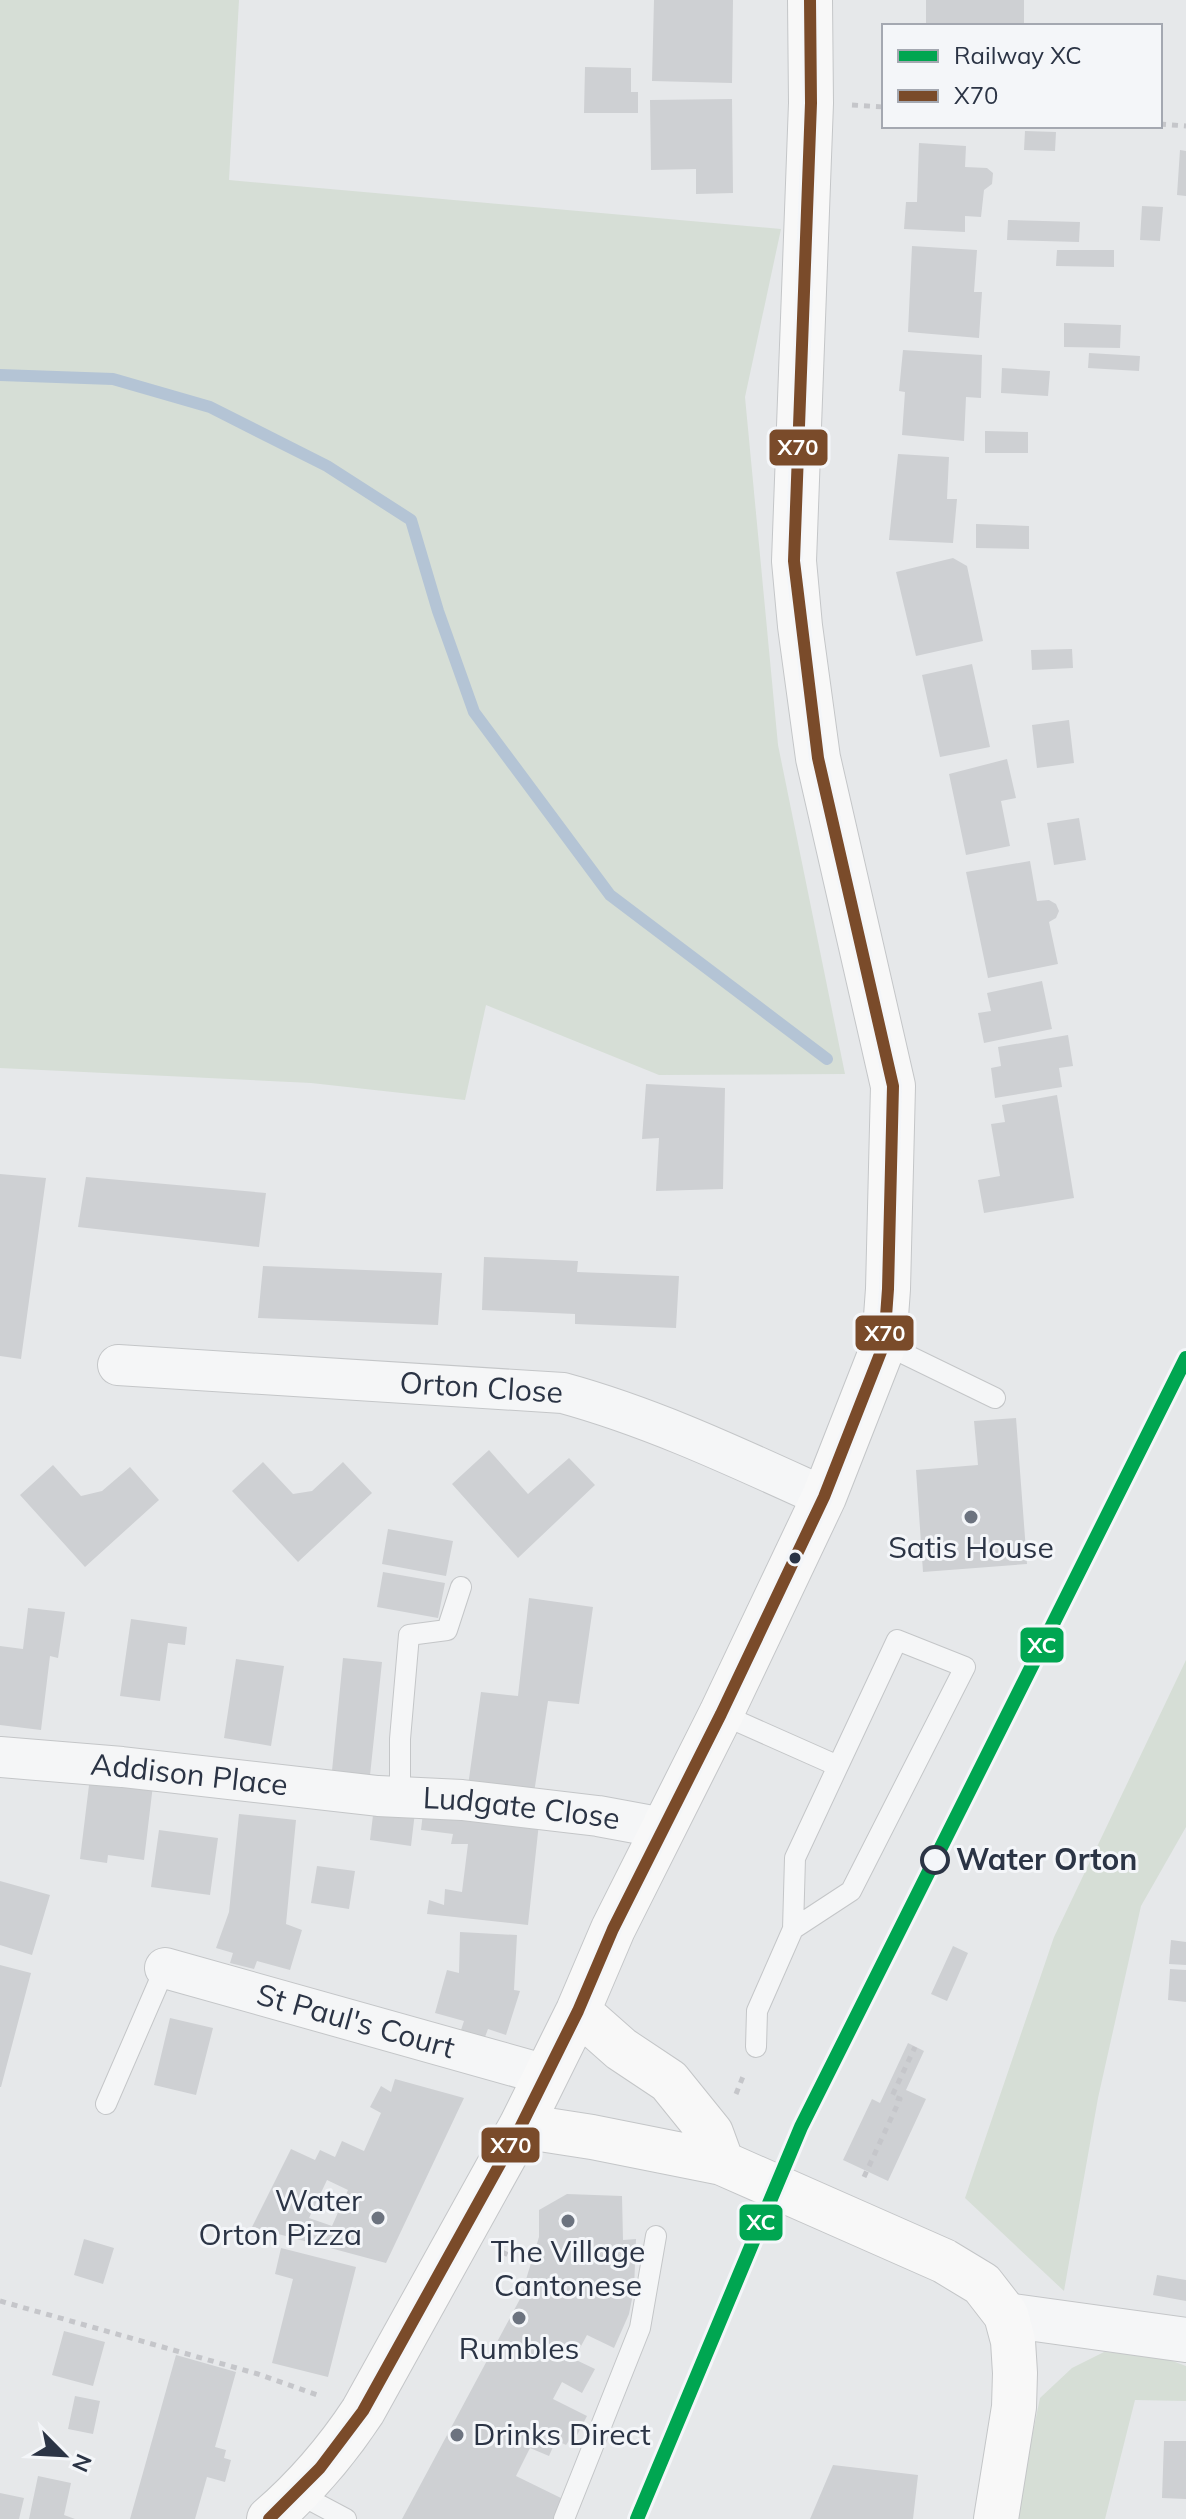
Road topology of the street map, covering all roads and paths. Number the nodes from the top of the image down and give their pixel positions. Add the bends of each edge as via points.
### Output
1 (810, 0) edge
2 (1162, 124) edge
3 (1186, 126) edge
4 (884, 1344) junction
5 (118, 1365) dead end
6 (995, 1398) dead end
7 (824, 1497) junction
8 (461, 1587) dead end
9 (721, 1714) junction
10 (0, 1757) edge
11 (838, 1766) junction
12 (389, 1797) junction
13 (663, 1828) junction
14 (793, 1929) junction
15 (165, 1968) joint
16 (578, 2011) junction
17 (756, 2047) dead end
18 (915, 2047) dead end
19 (546, 2075) junction
20 (106, 2104) dead end
21 (521, 2126) junction
22 (735, 2169) junction
23 (860, 2183) dead end
24 (463, 2234) junction
25 (656, 2236) dead end
26 (513, 2257) dead end
27 (0, 2301) edge
28 (1006, 2315) junction
29 (1186, 2340) edge
30 (363, 2411) junction
31 (283, 2506) edge
32 (346, 2519) edge
33 (564, 2519) edge
34 (996, 2519) edge

1 - 4 main road via 794,561 818,758 893,1086
2 - 3 path
4 - 6 lane
4 - 7 main road
5 - 7 street, Orton Close via 563,1393 671,1428
7 - 9 main road
8 - 12 lane via 447,1630 409,1635
9 - 11 lane
9 - 13 main road
10 - 12 street, Addison Place
11 - 14 lane via 795,1858
11 - 14 lane via 897,1640 965,1667 851,1891
12 - 13 street, Ludgate Close via 492,1803
13 - 16 main road
14 - 17 lane via 757,2011
15 - 19 street, St Paul's Court
15 - 20 lane
16 - 19 main road
16 - 22 main road via 669,2081
18 - 23 path via 892,2096 900,2099
19 - 21 main road
21 - 22 main road
21 - 24 main road
22 - 28 main road via 944,2261 982,2284
24 - 26 path
24 - 30 main road
25 - 33 lane via 640,2328
27 - 30 path via 258,2374
28 - 29 street
28 - 34 main road via 1013,2341 1014,2407
30 - 31 main road via 343,2441
31 - 32 lane

